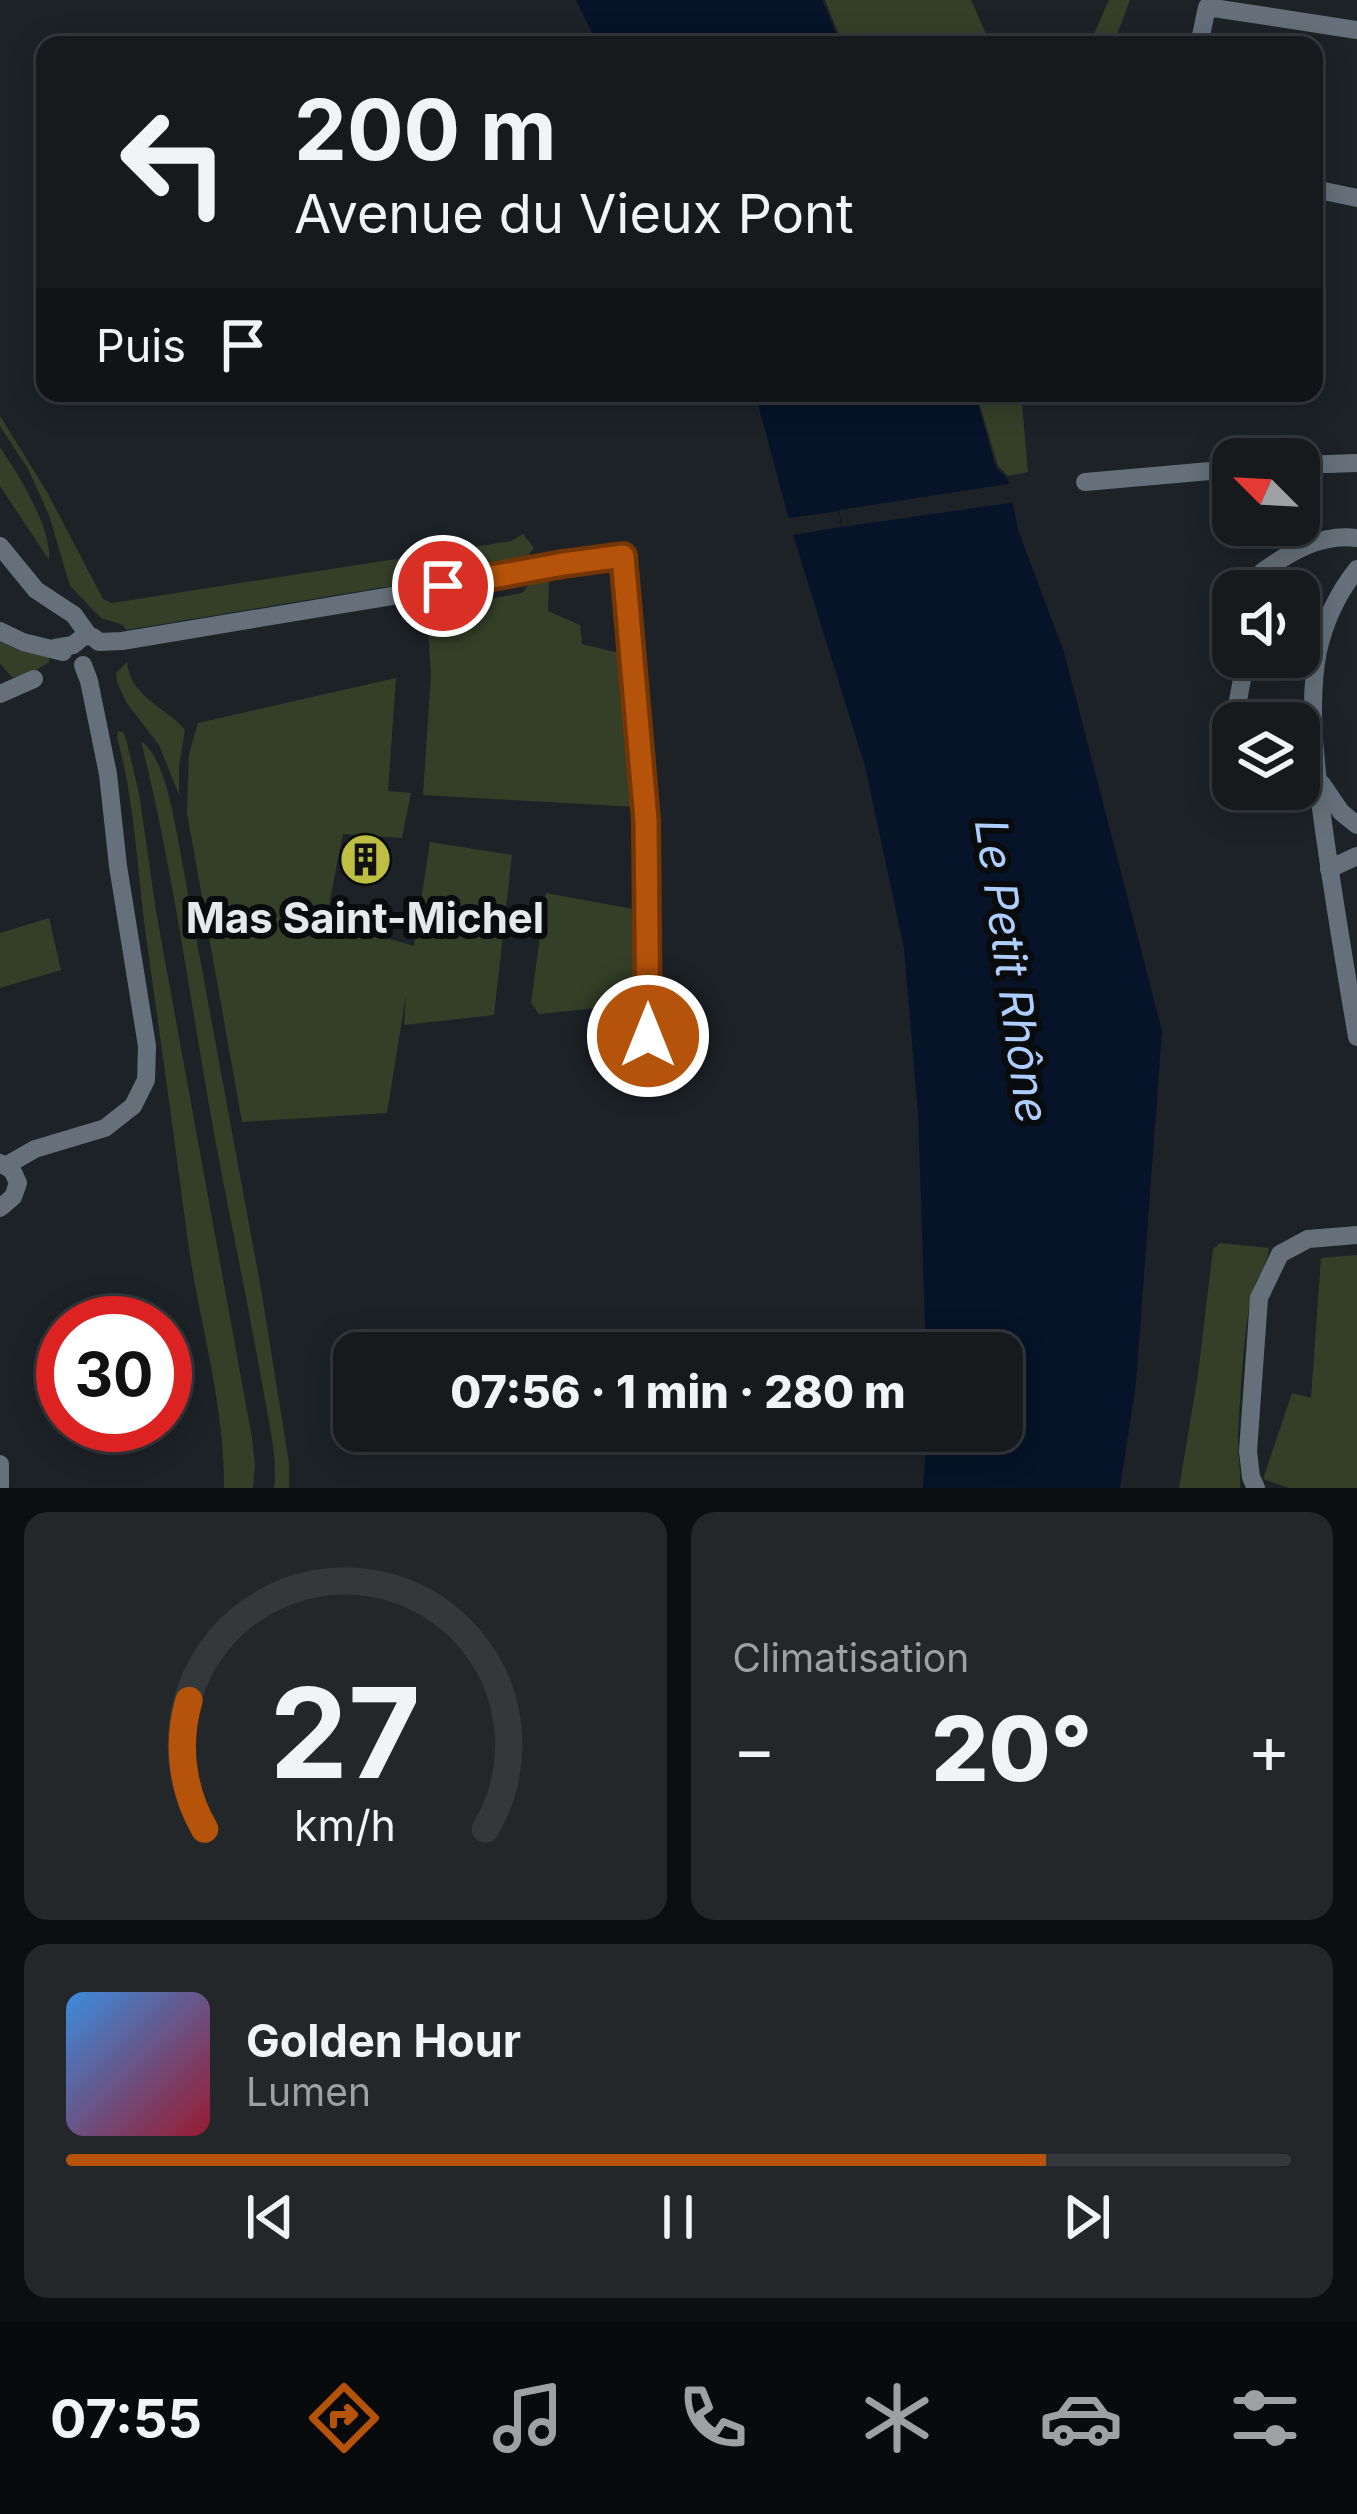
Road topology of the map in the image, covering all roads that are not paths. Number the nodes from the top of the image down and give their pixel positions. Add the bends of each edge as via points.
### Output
1 (1357, 30) edge
2 (1201, 36) edge
3 (1323, 192) edge
4 (1357, 198) edge
5 (1357, 463) edge
6 (1320, 464) edge
7 (1212, 471) edge
8 (1085, 482) dead end
9 (1357, 538) edge
10 (0, 546) edge
11 (1357, 569) edge
12 (1265, 570) edge
13 (0, 631) edge
14 (83, 650) junction
15 (34, 679) dead end
16 (0, 694) edge
17 (1314, 702) edge
18 (1320, 781) edge
19 (1320, 800) edge
20 (1357, 825) edge
21 (1357, 856) edge
22 (1329, 869) junction
23 (648, 1036) dead end
24 (1357, 1036) edge
25 (8, 1168) edge
26 (0, 1206) edge
27 (1357, 1235) edge
28 (0, 1464) edge
29 (0, 1486) edge
30 (1256, 1488) edge

1 - 2 street via 1207,8
3 - 4 street
5 - 6 street
7 - 8 street
9 - 12 street via 1321,540
10 - 14 street via 36,590 74,615
11 - 17 street via 1331,610
13 - 14 street
14 - 23 street via 623,556 646,820
14 - 25 street via 108,774 146,1080 134,1106 105,1128 35,1149
15 - 16 street
18 - 20 street
19 - 22 street
21 - 22 street
22 - 24 street
25 - 26 street via 17,1190
27 - 30 street via 1308,1239 1280,1253 1259,1298 1248,1450
28 - 29 street

